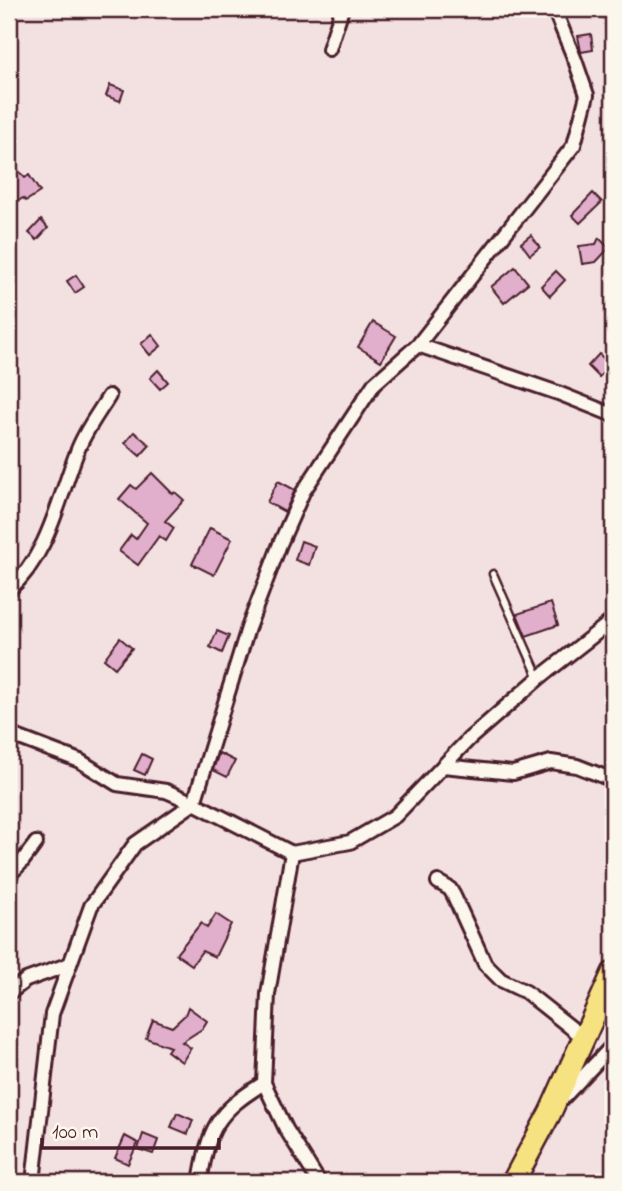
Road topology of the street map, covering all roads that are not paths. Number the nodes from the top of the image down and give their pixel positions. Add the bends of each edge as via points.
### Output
1 (342, 9) edge
2 (554, 9) edge
3 (329, 49) dead end
4 (418, 345) junction
5 (109, 396) dead end
6 (613, 415) edge
7 (492, 574) dead end
8 (9, 590) edge
9 (613, 620) edge
10 (539, 678) junction
11 (9, 734) edge
12 (443, 766) junction
13 (613, 780) edge
14 (194, 803) junction
15 (36, 844) dead end
16 (292, 853) junction
17 (9, 874) edge
18 (438, 882) dead end
19 (70, 964) junction
20 (613, 974) edge
21 (9, 993) edge
22 (584, 1038) junction
23 (613, 1045) edge
24 (608, 1056) edge
25 (264, 1083) junction
26 (550, 1113) junction
27 (33, 1182) edge
28 (200, 1182) edge
29 (319, 1182) edge
30 (513, 1182) edge

1 - 3 street
2 - 4 street via 587,94 573,145
4 - 6 street
4 - 14 street via 374,384 303,492 248,628
5 - 8 street via 78,449 51,526 30,568
7 - 10 lane
9 - 10 street
10 - 12 street
11 - 14 street via 80,761 117,784 166,791
12 - 13 street via 513,773 551,762 577,765
12 - 16 street via 395,816 350,842
14 - 16 street
14 - 19 street via 135,844 91,906
15 - 17 street
16 - 25 street via 268,994
18 - 22 street via 450,888 492,973 526,992
19 - 21 street via 26,980
19 - 27 street via 52,1014
20 - 22 main road
22 - 26 main road
23 - 24 street
24 - 26 street
25 - 28 street via 219,1118 205,1152
25 - 29 street
26 - 30 main road

